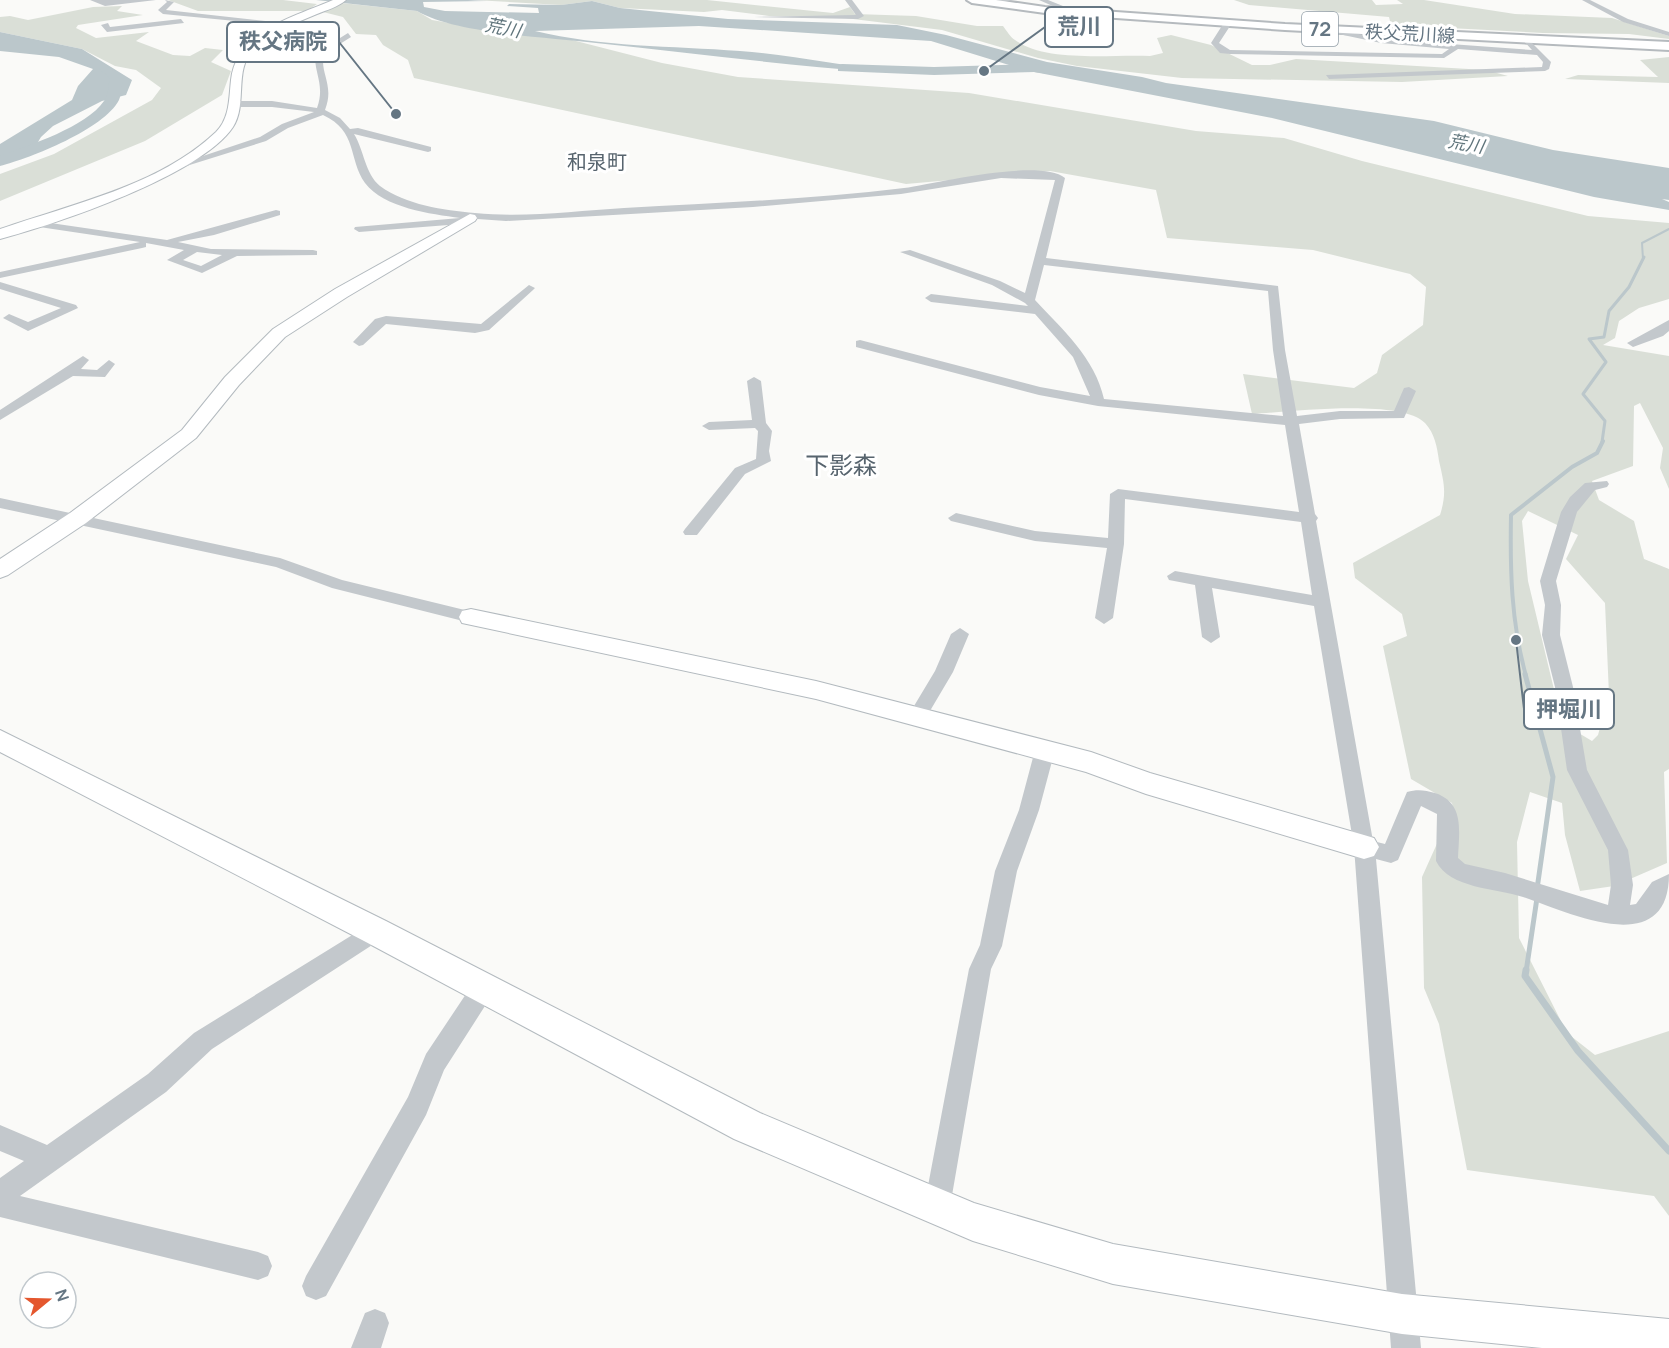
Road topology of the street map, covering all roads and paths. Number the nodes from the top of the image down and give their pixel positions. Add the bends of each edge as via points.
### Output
1 (93, 0) edge
2 (153, 0) edge
3 (168, 0) edge
4 (341, 0) edge
5 (848, 0) edge
6 (972, 0) edge
7 (1009, 0) edge
8 (1042, 0) edge
9 (1585, 0) edge
10 (994, 3) junction
11 (1074, 12) junction
12 (1113, 15) junction
13 (186, 16) junction
14 (758, 17) dead end
15 (1228, 23) junction
16 (288, 24) junction
17 (105, 25) dead end
18 (1332, 30) junction
19 (1669, 34) edge
20 (348, 36) dead end
21 (1526, 39) junction
22 (1082, 45) dead end
23 (1458, 46) junction
24 (1669, 46) edge
25 (1537, 53) junction
26 (1329, 77) dead end
27 (234, 104) junction
28 (322, 112) junction
29 (346, 132) junction
30 (428, 149) dead end
31 (167, 171) junction
32 (276, 213) dead end
33 (467, 220) junction
34 (30, 223) junction
35 (359, 229) dead end
36 (0, 234) edge
37 (161, 242) junction
38 (195, 249) junction
39 (906, 252) dead end
40 (313, 253) dead end
41 (235, 254) junction
42 (1041, 261) junction
43 (0, 275) edge
44 (0, 285) edge
45 (530, 288) dead end
46 (931, 298) dead end
47 (1029, 300) junction
48 (1039, 310) junction
49 (9, 318) dead end
50 (1669, 324) edge
51 (359, 342) dead end
52 (1633, 343) dead end
53 (860, 344) dead end
54 (82, 360) dead end
55 (109, 364) dead end
56 (69, 372) junction
57 (754, 381) dead end
58 (1409, 391) dead end
59 (1098, 402) junction
60 (0, 416) edge
61 (1292, 421) junction
62 (759, 424) junction
63 (709, 426) dead end
64 (1602, 484) dead end
65 (0, 503) edge
66 (78, 518) junction
67 (956, 518) dead end
68 (1310, 518) junction
69 (691, 532) dead end
70 (1116, 544) junction
71 (0, 570) edge
72 (1174, 576) dead end
73 (1203, 581) junction
74 (1323, 602) junction
75 (471, 618) joint
76 (1104, 618) dead end
77 (960, 634) dead end
78 (1211, 637) dead end
79 (917, 716) junction
80 (0, 740) edge
81 (1045, 750) junction
82 (1364, 847) junction
83 (1669, 883) edge
84 (1617, 917) junction
85 (375, 930) junction
86 (484, 987) junction
87 (0, 1138) edge
88 (50, 1159) junction
89 (0, 1202) edge
90 (938, 1207) junction
91 (258, 1266) dead end
92 (316, 1286) dead end
93 (1402, 1314) junction
94 (1669, 1340) edge
95 (1406, 1348) edge

1 - 2 street via 105,4
3 - 13 street via 171,2 163,12
4 - 16 street
5 - 14 street via 861,14 858,17
6 - 10 main road, 秩父荒川線 / 72
7 - 10 street
8 - 11 street
9 - 19 street via 1617,18
10 - 11 main road, 秩父荒川線 / 72
11 - 12 main road, 秩父荒川線 / 72
12 - 15 main road, 秩父荒川線 / 72
12 - 22 street
13 - 16 street
13 - 17 street via 181,21 117,29 107,30
15 - 18 main road, 秩父荒川線 / 72
15 - 23 street via 1215,43 1230,52 1444,56
16 - 27 street via 258,40 241,58
18 - 21 main road, 秩父荒川線 / 72
18 - 23 street via 1381,40
20 - 28 street via 320,53 325,101
21 - 24 main road, 秩父荒川線 / 72
21 - 25 street
23 - 25 street
25 - 26 street via 1548,62 1545,69
27 - 28 street
27 - 31 street via 230,125 206,147
28 - 29 street via 337,119
28 - 31 street via 263,139
29 - 30 street via 358,131
29 - 33 street via 357,146 366,177 375,187 396,200
31 - 34 street
32 - 37 street via 210,233
33 - 35 street
33 - 42 street via 800,201 900,192 992,177 1049,176 1060,178
33 - 66 street via 279,333 232,381 189,434
34 - 36 street
34 - 37 street
37 - 38 street
37 - 43 street
38 - 41 street
38 - 41 street via 172,260 202,270
39 - 47 street via 996,283
40 - 41 street
42 - 47 street
42 - 61 street via 1274,288
44 - 49 street via 72,308 28,327
45 - 51 street via 485,327 386,320
46 - 48 street
47 - 48 street
48 - 59 street via 1079,356
50 - 52 street via 1659,333
53 - 59 street via 1029,389
54 - 56 street
55 - 56 street via 100,374
56 - 60 street
57 - 62 street
58 - 61 street via 1399,415 1340,415
59 - 61 street
61 - 68 street
62 - 63 street
62 - 69 street via 765,431 764,461 740,471
64 - 84 street via 1590,486 1569,512 1548,581 1553,606 1551,635 1564,687 1576,770 1618,850 1622,885
65 - 66 street
66 - 71 street
66 - 75 street via 280,563 338,584
67 - 70 street via 1035,536
68 - 70 street via 1118,494
68 - 74 street
70 - 76 street
72 - 73 street
73 - 74 street
73 - 78 street
74 - 82 street
75 - 79 street via 794,685
77 - 79 street via 944,672
79 - 81 street
80 - 85 street
81 - 82 street
81 - 90 street via 1029,810 1006,871 992,946 980,969
82 - 84 street via 1391,854 1414,798 1437,800 1447,810 1447,861 1459,872
82 - 93 street
83 - 84 street via 1644,912
85 - 86 street
85 - 88 street via 203,1041 157,1083
86 - 90 street via 747,1126
86 - 92 street via 435,1062 417,1106
87 - 88 street
88 - 89 street
89 - 91 street
90 - 93 street via 973,1222 1113,1264
93 - 94 street
93 - 95 street

